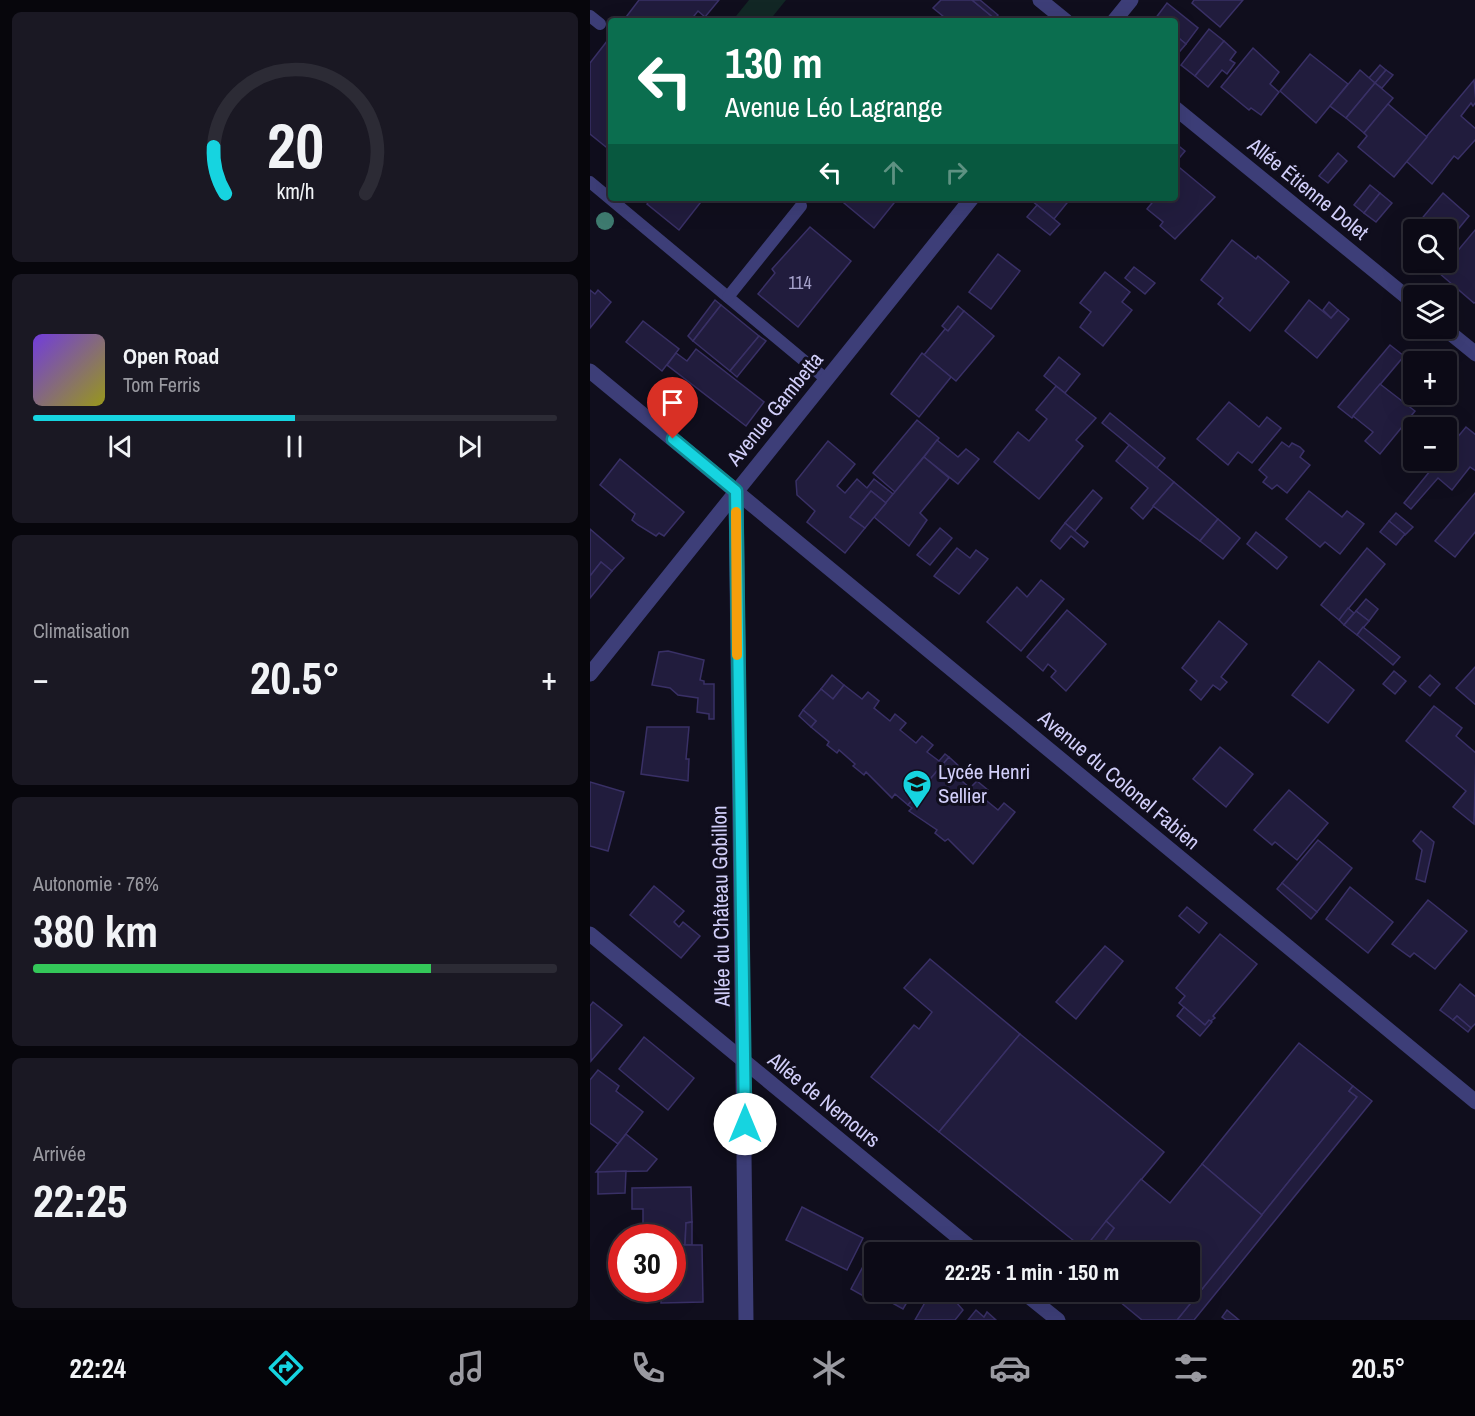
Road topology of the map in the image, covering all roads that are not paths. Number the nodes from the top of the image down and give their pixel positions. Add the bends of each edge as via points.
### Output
1 (1040, 0) edge
2 (1131, 0) edge
3 (1062, 18) edge
4 (1116, 18) edge
5 (1178, 110) edge
6 (590, 183) edge
7 (608, 198) edge
8 (612, 201) edge
9 (970, 201) edge
10 (801, 207) dead end
11 (1403, 294) edge
12 (728, 297) junction
13 (1457, 339) edge
14 (1475, 354) edge
15 (590, 371) edge
16 (826, 379) junction
17 (736, 491) junction
18 (590, 674) edge
19 (590, 934) edge
20 (745, 1063) junction
21 (1475, 1102) edge
22 (964, 1242) edge
23 (1036, 1302) edge
24 (746, 1320) edge
25 (1058, 1320) edge

1 - 3 street
2 - 4 street
5 - 11 street, Allée Étienne Dolet
6 - 7 lane
8 - 12 lane
9 - 16 street, Avenue Gambetta
10 - 12 lane
12 - 16 lane
13 - 14 street
15 - 17 street, Avenue du Colonel Fabien
16 - 17 street, Avenue Gambetta
17 - 18 street, Avenue Gambetta
17 - 20 street, Allée du Château Gobillon
17 - 21 street, Avenue du Colonel Fabien
19 - 20 street, Allée de Nemours
20 - 22 street, Allée de Nemours
20 - 24 street, Allée du Château Gobillon
23 - 25 street

